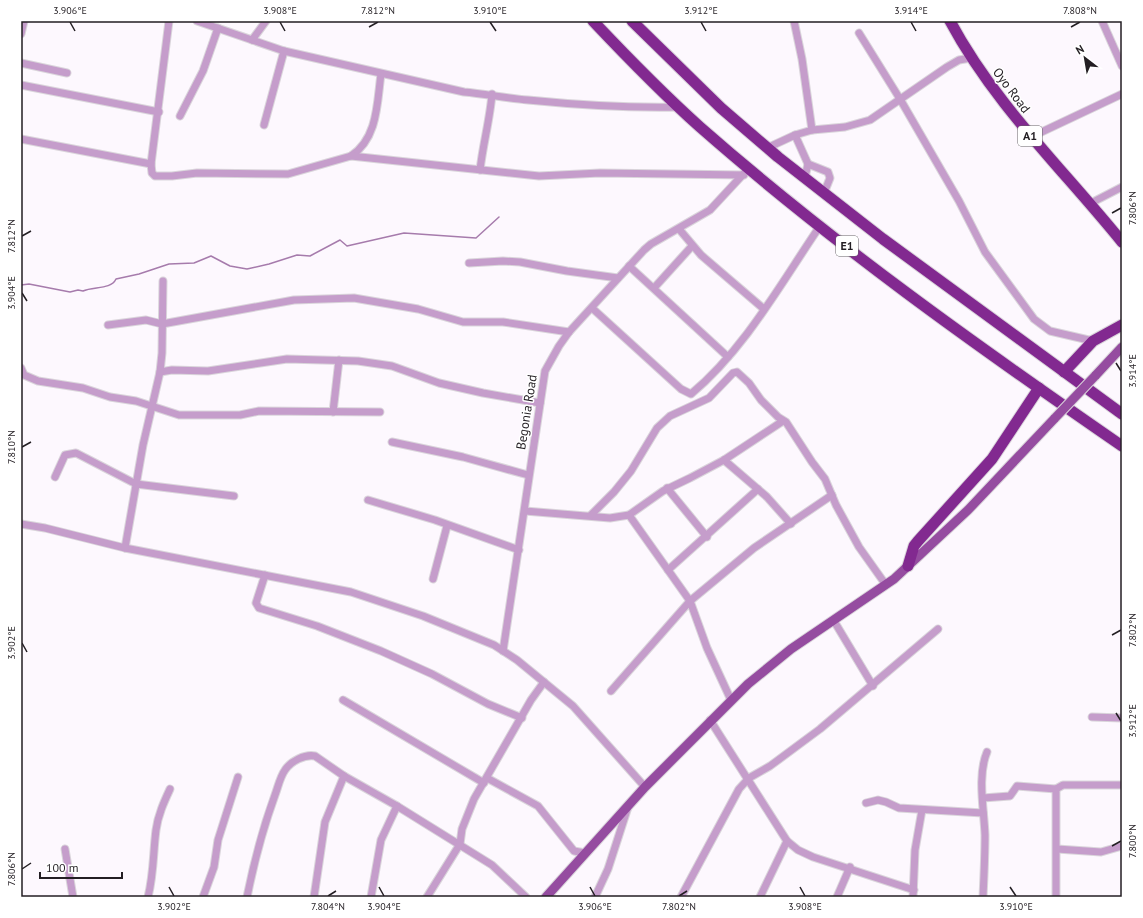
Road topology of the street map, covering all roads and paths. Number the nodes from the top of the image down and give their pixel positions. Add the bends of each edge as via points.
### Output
1 (24, 21) edge
2 (169, 21) edge
3 (196, 21) edge
4 (266, 21) edge
5 (593, 21) edge
6 (632, 21) edge
7 (794, 21) edge
8 (950, 21) edge
9 (1102, 21) edge
10 (218, 28) junction
11 (860, 33) dead end
12 (21, 34) edge
13 (252, 40) junction
14 (284, 51) junction
15 (971, 58) junction
16 (21, 63) edge
17 (1122, 66) edge
18 (67, 73) dead end
19 (382, 74) junction
20 (21, 85) edge
21 (492, 94) junction
22 (1122, 94) edge
23 (900, 99) junction
24 (679, 107) junction
25 (159, 112) junction
26 (180, 116) dead end
27 (264, 125) dead end
28 (812, 130) junction
29 (795, 135) junction
30 (1031, 137) junction
31 (21, 139) edge
32 (767, 148) junction
33 (351, 156) junction
34 (151, 164) junction
35 (808, 164) junction
36 (480, 170) junction
37 (746, 171) junction
38 (805, 177) junction
39 (1122, 187) edge
40 (824, 193) junction
41 (1091, 203) junction
42 (820, 226) junction
43 (679, 229) junction
44 (1122, 242) edge
45 (692, 246) junction
46 (469, 263) dead end
47 (630, 266) junction
48 (618, 278) junction
49 (163, 281) dead end
50 (654, 288) junction
51 (592, 308) junction
52 (764, 309) junction
53 (162, 324) junction
54 (108, 325) dead end
55 (1122, 325) edge
56 (569, 332) junction
57 (1094, 341) junction
58 (1122, 346) edge
59 (728, 357) junction
60 (339, 360) junction
61 (21, 368) edge
62 (160, 372) junction
63 (1064, 372) junction
64 (1039, 388) junction
65 (540, 403) junction
66 (151, 405) junction
67 (333, 412) junction
68 (380, 412) dead end
69 (1122, 414) edge
70 (783, 421) junction
71 (392, 442) dead end
72 (1122, 446) edge
73 (724, 460) junction
74 (528, 475) junction
75 (56, 477) dead end
76 (136, 484) junction
77 (667, 488) junction
78 (758, 489) junction
79 (832, 495) junction
80 (234, 496) dead end
81 (368, 500) dead end
82 (525, 511) junction
83 (592, 515) junction
84 (629, 516) junction
85 (21, 524) edge
86 (791, 524) junction
87 (447, 526) junction
88 (706, 537) junction
89 (125, 548) junction
90 (519, 550) junction
91 (908, 566) junction
92 (668, 570) junction
93 (265, 575) junction
94 (433, 579) dead end
95 (886, 585) junction
96 (690, 601) junction
97 (834, 621) junction
98 (938, 629) dead end
99 (503, 651) junction
100 (544, 682) junction
101 (873, 686) junction
102 (611, 691) dead end
103 (343, 700) dead end
104 (731, 700) junction
105 (1092, 716) dead end
106 (522, 718) junction
107 (1122, 718) edge
108 (710, 720) junction
109 (987, 752) dead end
110 (344, 776) junction
111 (238, 777) dead end
112 (749, 778) junction
113 (486, 781) junction
114 (1122, 784) edge
115 (645, 787) junction
116 (170, 789) dead end
117 (1056, 789) junction
118 (983, 798) junction
119 (866, 803) dead end
120 (629, 805) junction
121 (398, 806) junction
122 (922, 810) junction
123 (983, 813) junction
124 (788, 841) junction
125 (460, 844) junction
126 (1122, 846) edge
127 (65, 849) dead end
128 (1057, 849) junction
129 (585, 853) junction
130 (850, 868) junction
131 (914, 893) edge
132 (72, 897) edge
133 (148, 897) edge
134 (203, 897) edge
135 (247, 897) edge
136 (314, 897) edge
137 (371, 897) edge
138 (427, 897) edge
139 (526, 897) edge
140 (546, 897) edge
141 (595, 897) edge
142 (681, 897) edge
143 (760, 897) edge
144 (837, 897) edge
145 (983, 897) edge
146 (1056, 897) edge

1 - 12 street
2 - 25 street
3 - 10 street
4 - 13 street
5 - 24 highway, E1
6 - 32 highway, E1 via 721,108
7 - 28 street
8 - 15 highway, Oyo Road / A1
9 - 17 street
10 - 13 street
10 - 26 street via 203,71
11 - 23 street
13 - 14 street
14 - 19 street
14 - 27 street
15 - 23 street via 959,60
15 - 30 highway, Oyo Road / A1 via 991,88
16 - 18 street
19 - 21 street via 464,92
19 - 33 street via 370,136 359,151
20 - 25 street
21 - 24 street via 527,100 651,108
21 - 36 street
22 - 30 street
23 - 28 street via 862,123
23 - 57 street via 960,201 986,252 1034,319 1050,331
24 - 37 highway, E1
25 - 34 street
28 - 29 street
29 - 32 street
29 - 35 street
30 - 41 highway, Oyo Road / A1
31 - 34 street
32 - 38 highway, E1
33 - 34 street via 288,174 197,173 155,176
33 - 36 street
35 - 38 street
35 - 40 street via 828,172 830,178
36 - 37 street via 539,176
37 - 42 highway, E1
37 - 43 street, Begonia Road via 710,210
38 - 40 highway, E1
39 - 41 street
40 - 63 highway, E1
41 - 44 highway, Oyo Road / A1
42 - 52 street
42 - 64 highway, E1
43 - 45 street
43 - 47 street, Begonia Road via 651,244
45 - 50 street
45 - 52 street
46 - 48 street via 503,260
47 - 48 street, Begonia Road
47 - 50 street
48 - 51 street, Begonia Road
49 - 53 street
50 - 59 street
51 - 56 street, Begonia Road
51 - 59 street via 686,393 691,394 706,382
52 - 59 street
53 - 54 street via 146,320
53 - 56 street via 294,300 354,298 418,309 463,322 503,322
53 - 62 street
55 - 57 highway
56 - 65 street, Begonia Road via 545,371
57 - 63 highway
58 - 91 main road, bridge via 968,510
60 - 62 street via 287,359 208,371
60 - 65 street via 392,366 439,383
60 - 67 street
61 - 66 street via 29,378 38,381 83,388 110,397
62 - 66 street
63 - 69 highway, E1
64 - 72 highway, E1
64 - 91 highway via 992,459 914,546
65 - 74 street, Begonia Road
66 - 67 street via 179,415
66 - 76 street
67 - 68 street
70 - 73 street
70 - 79 street via 825,479
70 - 83 street via 761,400 740,374 734,373 709,398 670,416 657,428 631,471
71 - 74 street via 463,457
73 - 77 street
73 - 78 street
74 - 82 street, Begonia Road
75 - 76 street via 65,455 76,453
76 - 80 street
76 - 89 street
77 - 84 street
77 - 88 street
78 - 86 street
78 - 88 street
79 - 86 street
79 - 95 street via 859,547
81 - 87 street
82 - 83 street
82 - 90 street, Begonia Road
83 - 84 street via 610,518
84 - 92 street
85 - 89 street
86 - 96 street via 754,548
87 - 90 street
87 - 94 street
88 - 92 street
89 - 93 street
90 - 99 street, Begonia Road
91 - 95 main road
92 - 96 street
93 - 99 street via 351,592 423,616
93 - 106 street via 256,603 259,608 317,626 381,652
95 - 97 main road
96 - 102 street
96 - 104 street via 707,648
97 - 101 street
97 - 104 main road via 772,663
98 - 101 street
99 - 100 street
100 - 106 street
100 - 115 street via 573,706
101 - 112 street via 770,766
103 - 113 street
104 - 108 main road
105 - 107 street
106 - 113 street
108 - 112 street
108 - 115 main road
109 - 118 street via 983,766
110 - 121 street
110 - 135 street via 310,755 285,770 265,821
110 - 136 street via 326,822
111 - 134 street via 218,840 214,867
112 - 124 street
112 - 142 street via 739,789
113 - 125 street via 471,805 462,829
113 - 129 street via 531,801 546,815 574,851
114 - 117 street via 1063,785
115 - 120 main road
116 - 133 street via 156,826 153,877
117 - 118 street via 1017,786 1010,796
117 - 128 street
118 - 123 street
119 - 122 street via 878,800 899,808
120 - 129 main road
120 - 141 street via 608,869
121 - 125 street
121 - 137 street via 378,850
122 - 123 street
122 - 131 street via 915,850
123 - 145 street
124 - 130 street via 798,850 813,857
124 - 143 street
125 - 138 street
125 - 139 street via 492,864
126 - 128 street via 1101,852
127 - 132 street
128 - 146 street
129 - 140 main road
130 - 131 street
130 - 144 street

